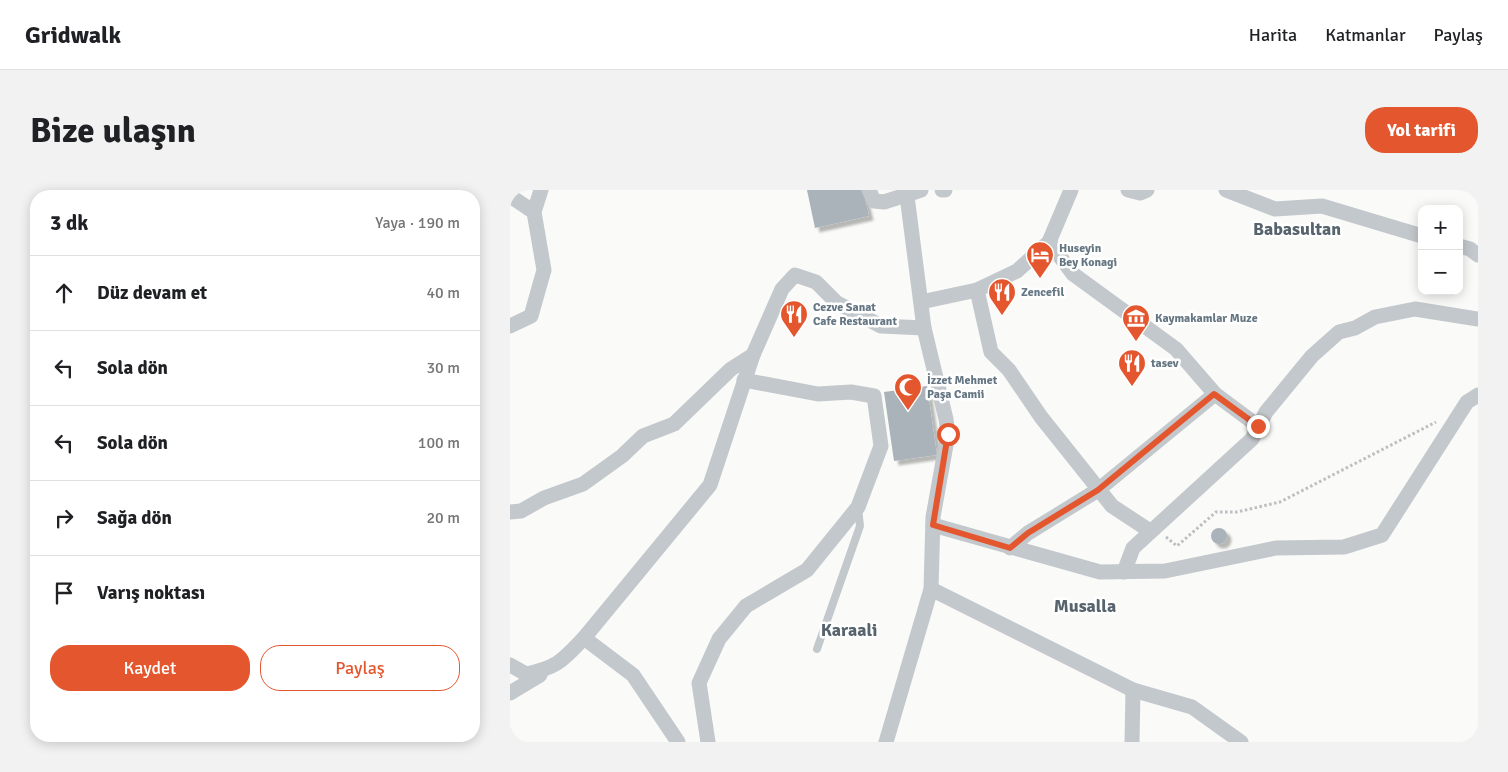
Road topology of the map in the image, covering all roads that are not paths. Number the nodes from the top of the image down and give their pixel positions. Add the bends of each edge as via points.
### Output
1 (541, 190) edge
2 (869, 190) edge
3 (922, 190) edge
4 (1071, 190) edge
5 (1128, 190) edge
6 (1147, 190) edge
7 (1226, 190) edge
8 (510, 196) edge
9 (907, 196) junction
10 (534, 212) junction
11 (1418, 235) edge
12 (1048, 242) junction
13 (1463, 247) edge
14 (1478, 256) edge
15 (977, 290) junction
16 (921, 302) junction
17 (1478, 319) edge
18 (510, 326) edge
19 (924, 328) junction
20 (753, 355) junction
21 (744, 380) junction
22 (1214, 394) junction
23 (1478, 394) edge
24 (1258, 426) junction
25 (1098, 490) junction
26 (858, 507) junction
27 (510, 512) edge
28 (933, 525) junction
29 (1150, 531) junction
30 (1010, 548) junction
31 (1124, 572) junction
32 (931, 589) junction
33 (584, 638) junction
34 (817, 649) dead end
35 (510, 664) edge
36 (550, 668) junction
37 (1133, 690) junction
38 (510, 693) edge
39 (678, 742) edge
40 (708, 742) edge
41 (886, 742) edge
42 (1132, 742) edge
43 (1241, 742) edge

1 - 10 street
2 - 9 street via 874,201
3 - 9 street
4 - 12 street
5 - 6 street via 1140,193
7 - 11 street via 1275,210 1322,206
8 - 10 street
9 - 16 street
10 - 18 street via 544,270 531,316
12 - 15 street via 1017,271
12 - 22 street via 1073,274 1176,349
13 - 14 street
15 - 16 street
15 - 25 street via 991,352 1009,370
16 - 19 street
17 - 24 street via 1415,309 1375,317 1340,332 1312,356
19 - 20 street via 881,326 837,303 816,282 795,275 782,289
19 - 28 street via 948,434
20 - 21 street
20 - 27 street via 731,369 674,424 643,436 583,484 544,498 521,512
21 - 26 street via 818,394 851,392 874,396 880,446
21 - 33 street via 710,485
22 - 24 street
22 - 25 street
23 - 31 street via 1467,402 1382,535 1344,547 1276,548 1165,571
24 - 29 street via 1252,439
25 - 29 street via 1112,506
25 - 30 street via 1028,533
26 - 34 lane via 860,526
26 - 40 street via 806,570 746,606 720,639 699,683
28 - 30 street
28 - 32 street
29 - 31 street via 1133,548
30 - 31 street via 1100,572
32 - 37 street
32 - 41 street
33 - 36 street via 562,662
33 - 39 street via 633,675
35 - 36 street via 526,674
36 - 38 street
37 - 42 street
37 - 43 street via 1192,707

